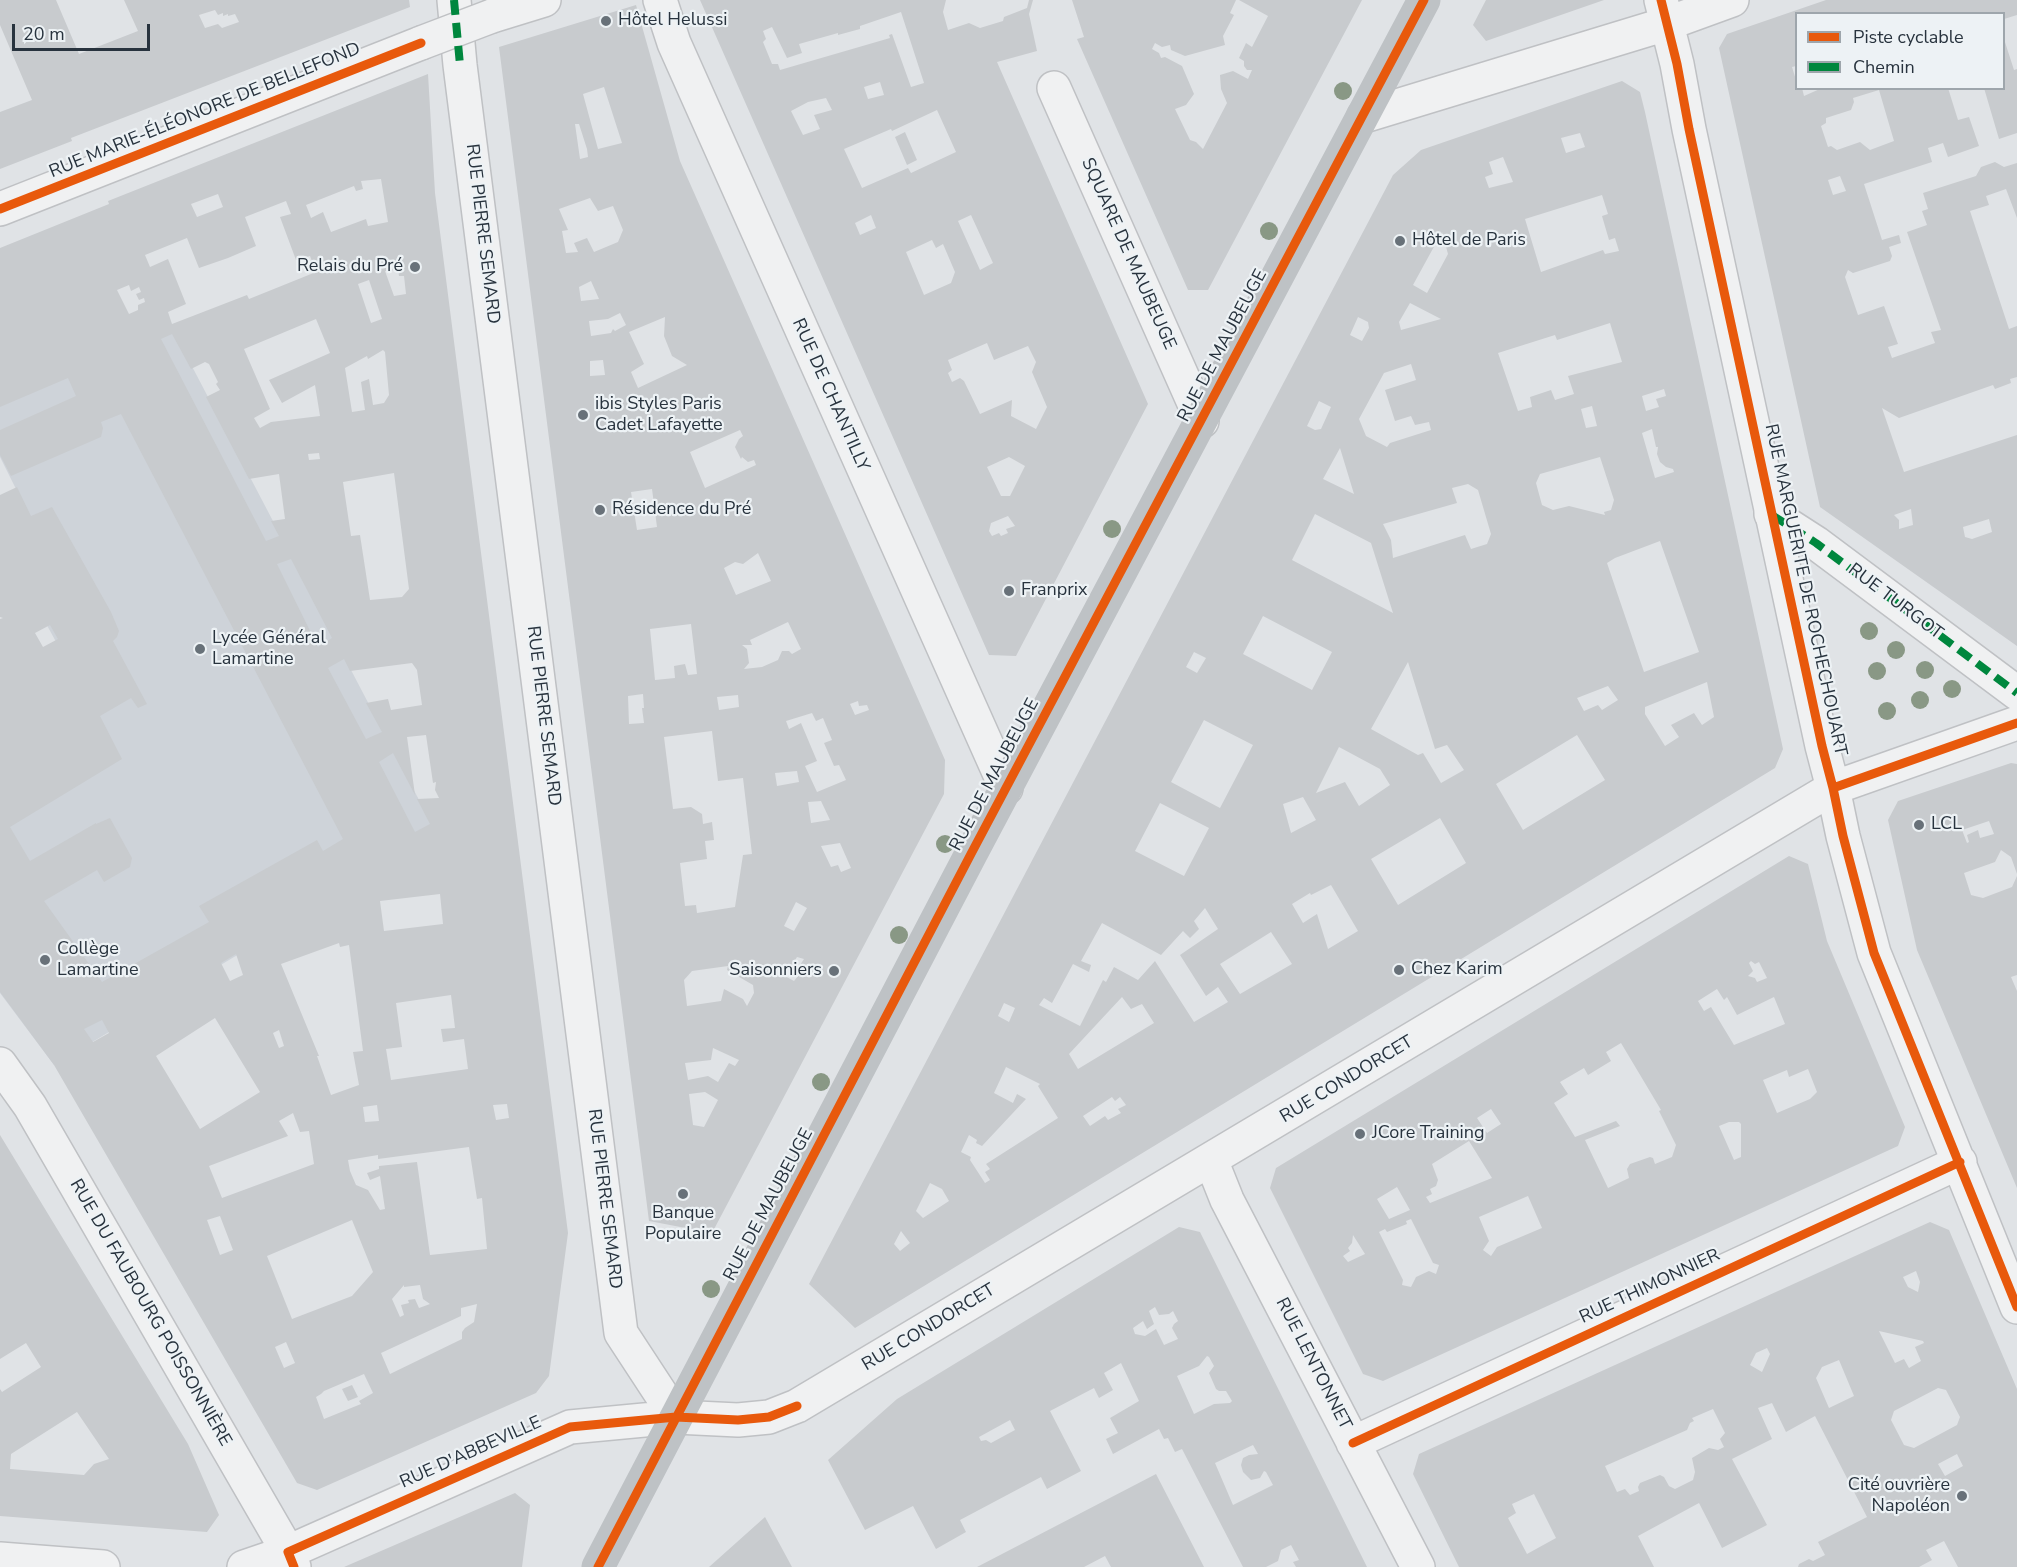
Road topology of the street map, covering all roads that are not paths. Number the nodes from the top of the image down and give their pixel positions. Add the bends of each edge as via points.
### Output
1 (454, 0) edge
2 (544, 0) edge
3 (660, 0) edge
4 (1424, 0) edge
5 (1732, 0) edge
6 (1664, 12) edge
7 (1054, 88) dead end
8 (1364, 116) junction
9 (0, 209) edge
10 (1202, 421) junction
11 (1771, 514) junction
12 (2017, 693) edge
13 (2017, 723) edge
14 (1006, 788) junction
15 (1833, 788) junction
16 (0, 1064) edge
17 (1211, 1160) junction
18 (1960, 1162) junction
19 (2017, 1307) edge
20 (676, 1417) junction
21 (1353, 1443) junction
22 (0, 1559) edge
23 (291, 1560) edge
24 (103, 1567) edge
25 (244, 1567) edge
26 (598, 1567) edge
27 (1418, 1567) edge

1 - 20 street, RUE PIERRE SEMARD via 621,1333
2 - 9 street, RUE MARIE-ÉLÉONORE DE BELLEFOND, bridge via 421,43
3 - 14 street, RUE DE CHANTILLY via 674,43
4 - 8 main road, RUE DE MAUBEUGE
5 - 6 street
6 - 8 street
6 - 11 street, RUE MARGUERITE DE ROCHECHOUART
7 - 10 street, SQUARE DE MAUBEUGE
8 - 10 main road, RUE DE MAUBEUGE
10 - 14 main road, RUE DE MAUBEUGE
11 - 12 street, RUE TURGOT via 1816,543
11 - 15 street, RUE MARGUERITE DE ROCHECHOUART
13 - 15 street, RUE CONDORCET
14 - 20 main road, RUE DE MAUBEUGE
15 - 17 street, RUE CONDORCET
15 - 18 street, RUE MARGUERITE DE ROCHECHOUART via 1874,953
16 - 23 street, RUE DU FAUBOURG POISSONNIÈRE via 30,1106
17 - 20 street, RUE CONDORCET via 797,1406 769,1417 738,1420
17 - 21 street, RUE LENTONNET via 1227,1200
18 - 19 street, RUE MARGUERITE DE ROCHECHOUART
18 - 21 street, RUE THIMONNIER
20 - 23 street, RUE D'ABBEVILLE via 570,1427
20 - 26 main road, RUE DE MAUBEUGE
21 - 27 street, RUE LENTONNET
22 - 24 street
23 - 25 street, RUE D'ABBEVILLE

